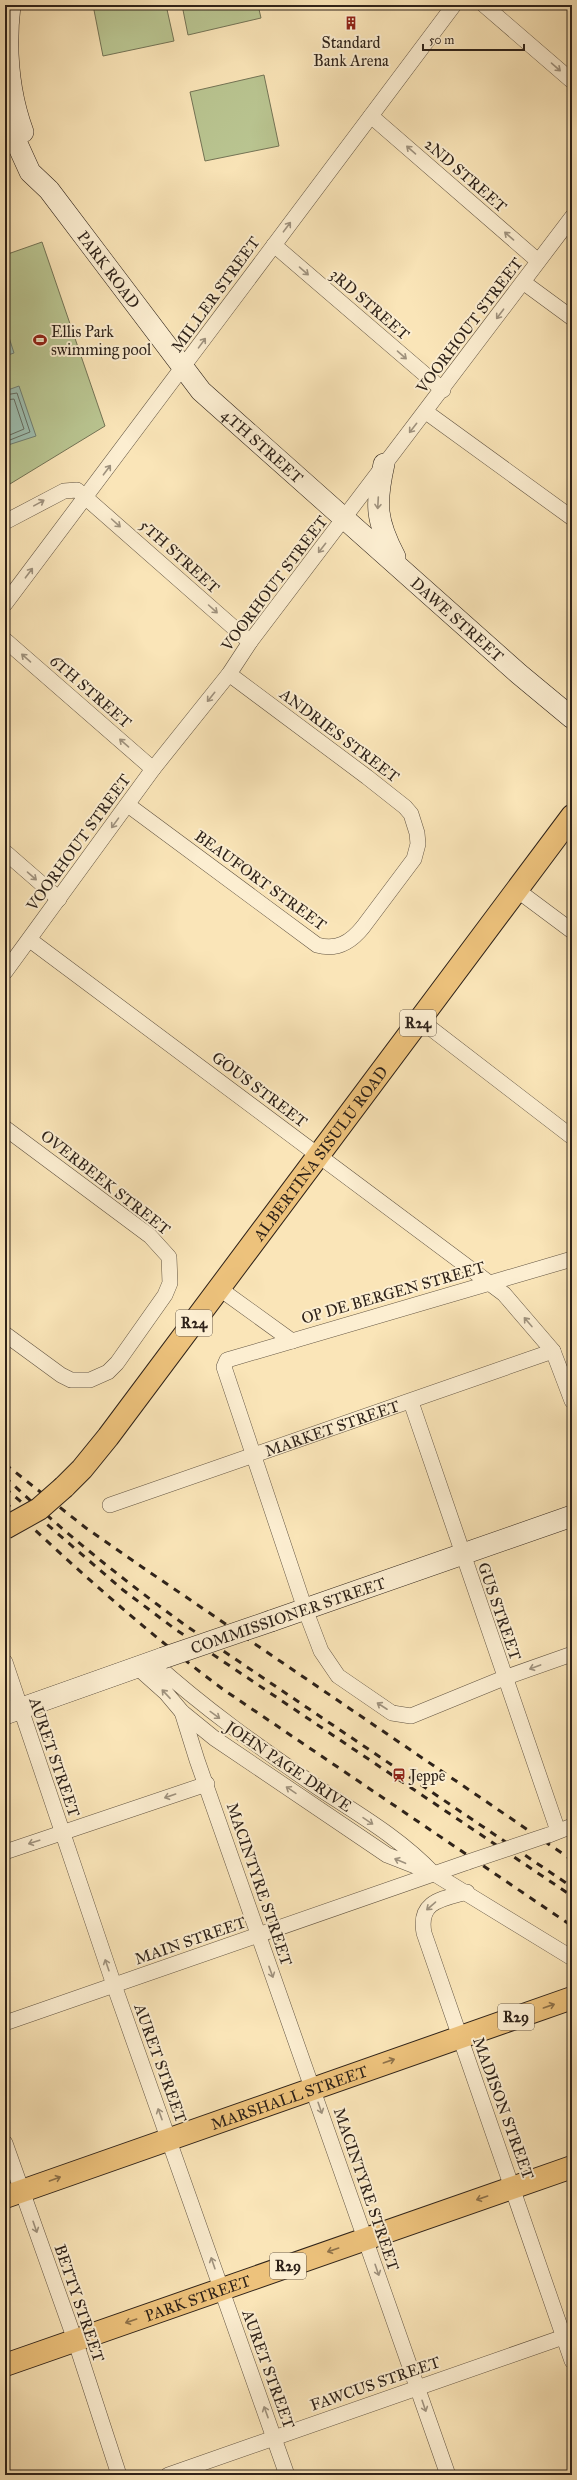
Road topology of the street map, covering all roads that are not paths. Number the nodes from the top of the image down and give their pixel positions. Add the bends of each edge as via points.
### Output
1 (10, 5) edge
2 (454, 5) edge
3 (484, 5) edge
4 (572, 82) edge
5 (371, 116) junction
6 (5, 117) edge
7 (49, 190) junction
8 (572, 217) edge
9 (274, 245) junction
10 (538, 261) junction
11 (523, 282) junction
12 (572, 318) edge
13 (183, 369) junction
14 (443, 390) junction
15 (426, 412) junction
16 (384, 464) junction
17 (86, 497) junction
18 (346, 518) junction
19 (572, 518) edge
20 (5, 522) edge
21 (400, 566) junction
22 (5, 604) edge
23 (5, 640) edge
24 (250, 642) junction
25 (229, 674) junction
26 (572, 718) edge
27 (153, 769) junction
28 (128, 805) junction
29 (572, 816) edge
30 (417, 834) joint
31 (5, 852) edge
32 (517, 890) junction
33 (59, 899) junction
34 (572, 931) edge
35 (30, 940) junction
36 (5, 972) edge
37 (420, 1020) junction
38 (5, 1128) edge
39 (572, 1137) edge
40 (318, 1154) junction
41 (572, 1259) edge
42 (490, 1283) junction
43 (220, 1289) junction
44 (5, 1334) edge
45 (292, 1341) junction
46 (553, 1352) junction
47 (572, 1401) edge
48 (410, 1402) junction
49 (253, 1456) junction
50 (110, 1505) dead end
51 (572, 1516) edge
52 (5, 1528) edge
53 (462, 1555) junction
54 (306, 1610) junction
55 (572, 1654) edge
56 (5, 1662) edge
57 (152, 1663) junction
58 (504, 1678) junction
59 (12, 1712) edge
60 (182, 1712) junction
61 (207, 1784) junction
62 (572, 1826) edge
63 (62, 1833) junction
64 (553, 1833) junction
65 (5, 1852) edge
66 (440, 1871) junction
67 (466, 1892) junction
68 (258, 1936) junction
69 (572, 1958) edge
70 (114, 1985) junction
71 (572, 1998) edge
72 (5, 2023) edge
73 (459, 2037) junction
74 (312, 2088) junction
75 (169, 2138) junction
76 (5, 2143) edge
77 (572, 2167) edge
78 (513, 2187) junction
79 (14, 2194) edge
80 (366, 2238) junction
81 (222, 2289) junction
82 (568, 2336) edge
83 (75, 2340) junction
84 (572, 2361) edge
85 (5, 2364) edge
86 (417, 2388) junction
87 (275, 2437) junction
88 (119, 2475) edge
89 (168, 2475) edge
90 (287, 2475) edge
91 (448, 2475) edge

1 - 7 street, PARK ROAD via 7,55 12,92 22,131
2 - 5 street, MILLER STREET
3 -> 4 street
9 -> 5 street, MILLER STREET
10 -> 5 street, 2ND STREET
6 - 7 street, PARK ROAD via 30,172
7 - 13 street, PARK ROAD
8 - 10 street, VOORHOUT STREET
13 -> 9 street, MILLER STREET
9 -> 14 street, 3RD STREET
10 - 11 street, VOORHOUT STREET
11 - 12 street
11 -> 14 street, VOORHOUT STREET
17 -> 13 street, MILLER STREET
13 - 18 street, 4TH STREET via 201,391
14 - 15 street, VOORHOUT STREET
15 -> 16 street, VOORHOUT STREET
15 - 19 street
16 - 18 street, VOORHOUT STREET
16 -> 21 street via 378,510 387,542
20 -> 17 street, 5TH STREET via 64,491 75,489
22 -> 17 street, MILLER STREET
17 -> 24 street, 5TH STREET
18 - 21 street, DAWE STREET
18 -> 24 street, VOORHOUT STREET
21 - 26 street, DAWE STREET via 519,674
27 -> 23 street, 6TH STREET
24 - 25 street, VOORHOUT STREET
25 -> 27 street, VOORHOUT STREET
25 - 30 street, ANDRIES STREET via 406,807 415,823
27 - 28 street, VOORHOUT STREET
28 - 30 street, BEAUFORT STREET via 317,945 330,947 342,945 356,936 382,903 414,859 418,844
28 -> 33 street, VOORHOUT STREET
29 - 32 main road, ALBERTINA SISULU ROAD / R24
31 -> 33 street
32 - 34 street
32 - 37 main road, ALBERTINA SISULU ROAD / R24
33 - 35 street, VOORHOUT STREET
35 - 36 street, VOORHOUT STREET
35 - 40 street, GOUS STREET
37 - 39 street
37 - 40 main road, ALBERTINA SISULU ROAD / R24
38 - 44 street, OVERBEEK STREET via 150,1236 169,1257 171,1276 166,1295 117,1363 102,1376 90,1380 71,1380
40 - 42 street, GOUS STREET
40 - 43 main road, ALBERTINA SISULU ROAD / R24
41 - 42 street, OP DE BERGEN STREET
42 - 45 street, OP DE BERGEN STREET
46 -> 42 street, GOUS STREET via 504,1294
43 - 45 street
43 - 52 main road, ALBERTINA SISULU ROAD / R24, bridge via 82,1469 38,1509
45 - 49 street, OP DE BERGEN STREET via 225,1362 224,1367
46 - 47 street, GOUS STREET
46 - 48 street, MARKET STREET
48 - 49 street, MARKET STREET
48 - 53 street, GUS STREET
49 - 50 street, MARKET STREET
49 - 54 street
51 - 53 street, COMMISSIONER STREET
53 - 54 street, COMMISSIONER STREET
53 - 58 street, GUS STREET
54 - 57 street, COMMISSIONER STREET, bridge
58 -> 54 street via 411,1716 399,1715 338,1676 321,1652
55 -> 58 street
56 - 59 street, AURET STREET
57 - 59 street, COMMISSIONER STREET
60 -> 57 street, JOHN PAGE DRIVE via 166,1693
57 -> 66 street, JOHN PAGE DRIVE via 204,1707 252,1742
58 - 64 street, GUS STREET
59 - 63 street, AURET STREET
60 - 61 street, MACINTYRE STREET
66 -> 60 street, JOHN PAGE DRIVE via 386,1855 214,1738
61 -> 63 street
61 - 68 street, MACINTYRE STREET
62 - 64 street
63 -> 65 street
70 -> 63 street, AURET STREET
64 - 66 street, bridge
66 - 67 street, JOHN PAGE DRIVE
66 - 68 street, MAIN STREET
67 - 69 street, JOHN PAGE DRIVE
67 -> 73 street, MADISON STREET via 433,1903 425,1912 422,1925
68 - 70 street, MAIN STREET
68 -> 74 street, MACINTYRE STREET
70 - 72 street, MAIN STREET
75 -> 70 street, AURET STREET
73 -> 71 main road, MARSHALL STREET / R29
74 -> 73 main road, MARSHALL STREET / R29
73 - 78 street, MADISON STREET
74 - 75 main road, MARSHALL STREET / R29
74 -> 80 street, MACINTYRE STREET
79 -> 75 main road, MARSHALL STREET / R29
81 -> 75 street, AURET STREET
76 - 79 street, BETTY STREET
77 - 78 main road, PARK STREET / R29
78 -> 80 main road, PARK STREET / R29
78 - 82 street, MADISON STREET
79 -> 83 street, BETTY STREET
80 -> 81 main road, PARK STREET / R29
80 -> 86 street, MACINTYRE STREET
81 -> 83 main road, PARK STREET / R29
87 -> 81 street, AURET STREET
82 - 84 street, MADISON STREET
82 - 86 street, FAWCUS STREET
83 - 85 main road, PARK STREET / R29
83 - 88 street, BETTY STREET
86 - 87 street, FAWCUS STREET
86 -> 91 street, MACINTYRE STREET
87 - 89 street, FAWCUS STREET
87 - 90 street, AURET STREET

